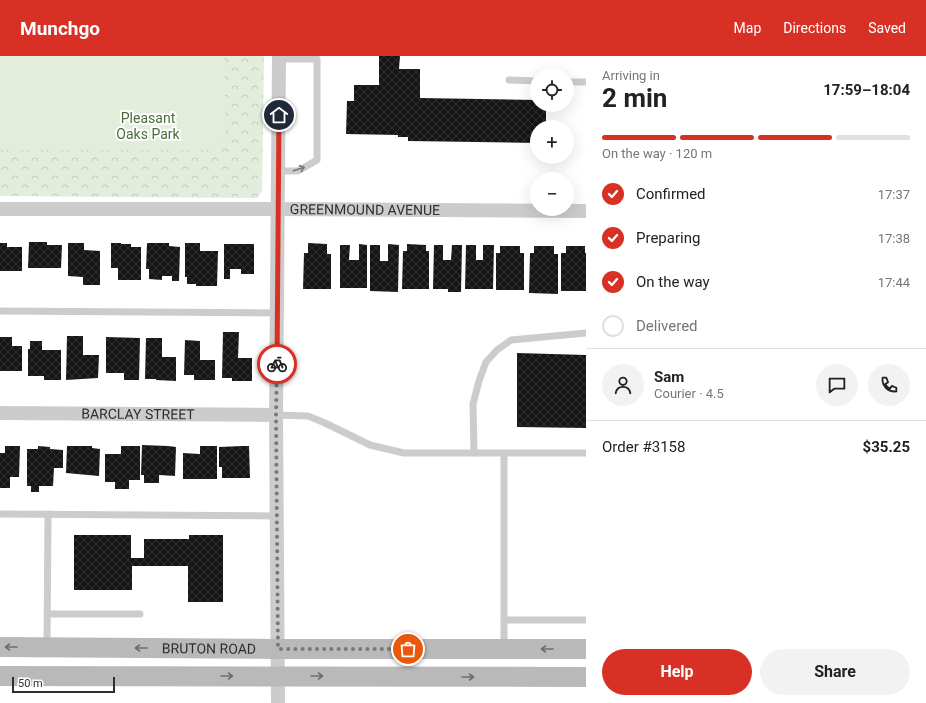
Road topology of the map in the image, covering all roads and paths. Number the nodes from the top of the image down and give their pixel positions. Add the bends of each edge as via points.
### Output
1 (279, 57) edge
2 (509, 80) dead end
3 (530, 81) edge
4 (574, 82) edge
5 (586, 82) edge
6 (278, 171) junction
7 (0, 209) edge
8 (278, 209) junction
9 (586, 211) edge
10 (0, 310) edge
11 (278, 313) junction
12 (586, 333) edge
13 (0, 413) edge
14 (276, 415) junction
15 (504, 453) junction
16 (586, 453) edge
17 (474, 454) junction
18 (0, 514) edge
19 (48, 514) junction
20 (277, 516) junction
21 (48, 614) junction
22 (140, 614) dead end
23 (504, 620) junction
24 (586, 620) edge
25 (0, 647) edge
26 (47, 648) junction
27 (278, 649) junction
28 (504, 649) junction
29 (586, 649) edge
30 (0, 676) edge
31 (278, 676) junction
32 (504, 677) junction
33 (586, 677) edge
34 (278, 703) edge

1 - 6 street
6 -> 1 lane via 298,171 317,160 317,59
2 - 3 lane
4 - 5 lane
6 - 8 street
7 - 8 street, GREENMOUND AVENUE
8 - 9 street, GREENMOUND AVENUE
8 - 11 street
10 - 11 lane
11 - 14 street
12 - 17 lane via 511,340 497,350 486,362 473,404
13 - 14 street, BARCLAY STREET
14 - 17 lane via 308,416 370,445 404,453
14 - 20 street
15 - 16 lane
15 - 17 lane
15 - 23 lane
18 - 19 lane
19 - 20 lane
19 - 21 lane
20 - 27 street
21 - 22 lane
21 - 26 lane
23 - 24 lane
23 - 28 lane
26 -> 25 main road, BRUTON ROAD
27 -> 26 main road, BRUTON ROAD
27 - 28 main road, BRUTON ROAD
27 - 31 street
29 -> 28 main road, BRUTON ROAD
28 - 32 main road
30 -> 31 main road, BRUTON ROAD
31 -> 32 main road, BRUTON ROAD
31 - 34 street
32 - 33 main road, BRUTON ROAD

